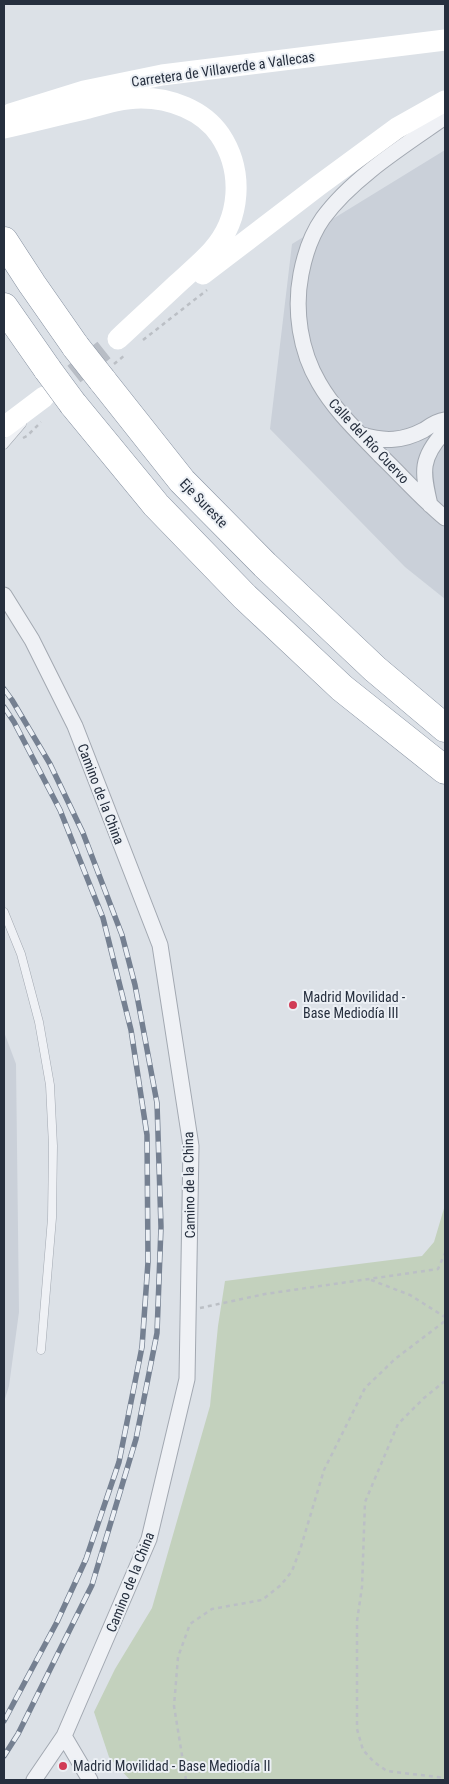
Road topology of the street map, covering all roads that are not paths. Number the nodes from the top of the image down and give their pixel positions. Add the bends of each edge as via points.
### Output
1 (445, 40) edge
2 (445, 101) edge
3 (4, 116) edge
4 (445, 117) edge
5 (4, 128) edge
6 (4, 241) edge
7 (4, 307) edge
8 (44, 398) joint
9 (445, 420) edge
10 (4, 427) edge
11 (445, 431) edge
12 (361, 435) junction
13 (4, 445) edge
14 (430, 505) junction
15 (445, 518) edge
16 (4, 595) edge
17 (445, 728) edge
18 (445, 770) edge
19 (4, 912) edge
20 (41, 1350) dead end
21 (64, 1736) junction
22 (34, 1780) edge
23 (90, 1780) edge

1 - 3 main road, Carretera de Villaverde a Vallecas via 162,76 84,91
2 - 5 main road via 396,128 111,345 212,251 228,227 236,182 234,167 223,140 216,129 192,110 176,103 140,98
4 - 12 street, Calle del Río Cuervo via 347,191 323,217 312,235 304,259 298,308 308,358 328,398
6 - 17 highway, Eje Sureste, bridge via 76,347 182,481 375,669
7 - 18 highway, bridge via 73,404 156,505 244,596 342,688
8 - 10 main road
8 - 13 lane
9 - 12 street via 402,439 389,441
11 - 14 street via 426,460 424,472
12 - 14 street, Calle del Río Cuervo
14 - 15 street, Calle del Río Cuervo
16 - 21 street, Camino de la China via 32,640 74,726 160,946 191,1146 187,1379 149,1539
19 - 20 lane via 21,954 39,1022 50,1085 52,1218
21 - 22 street, Camino de la China
21 - 23 street

